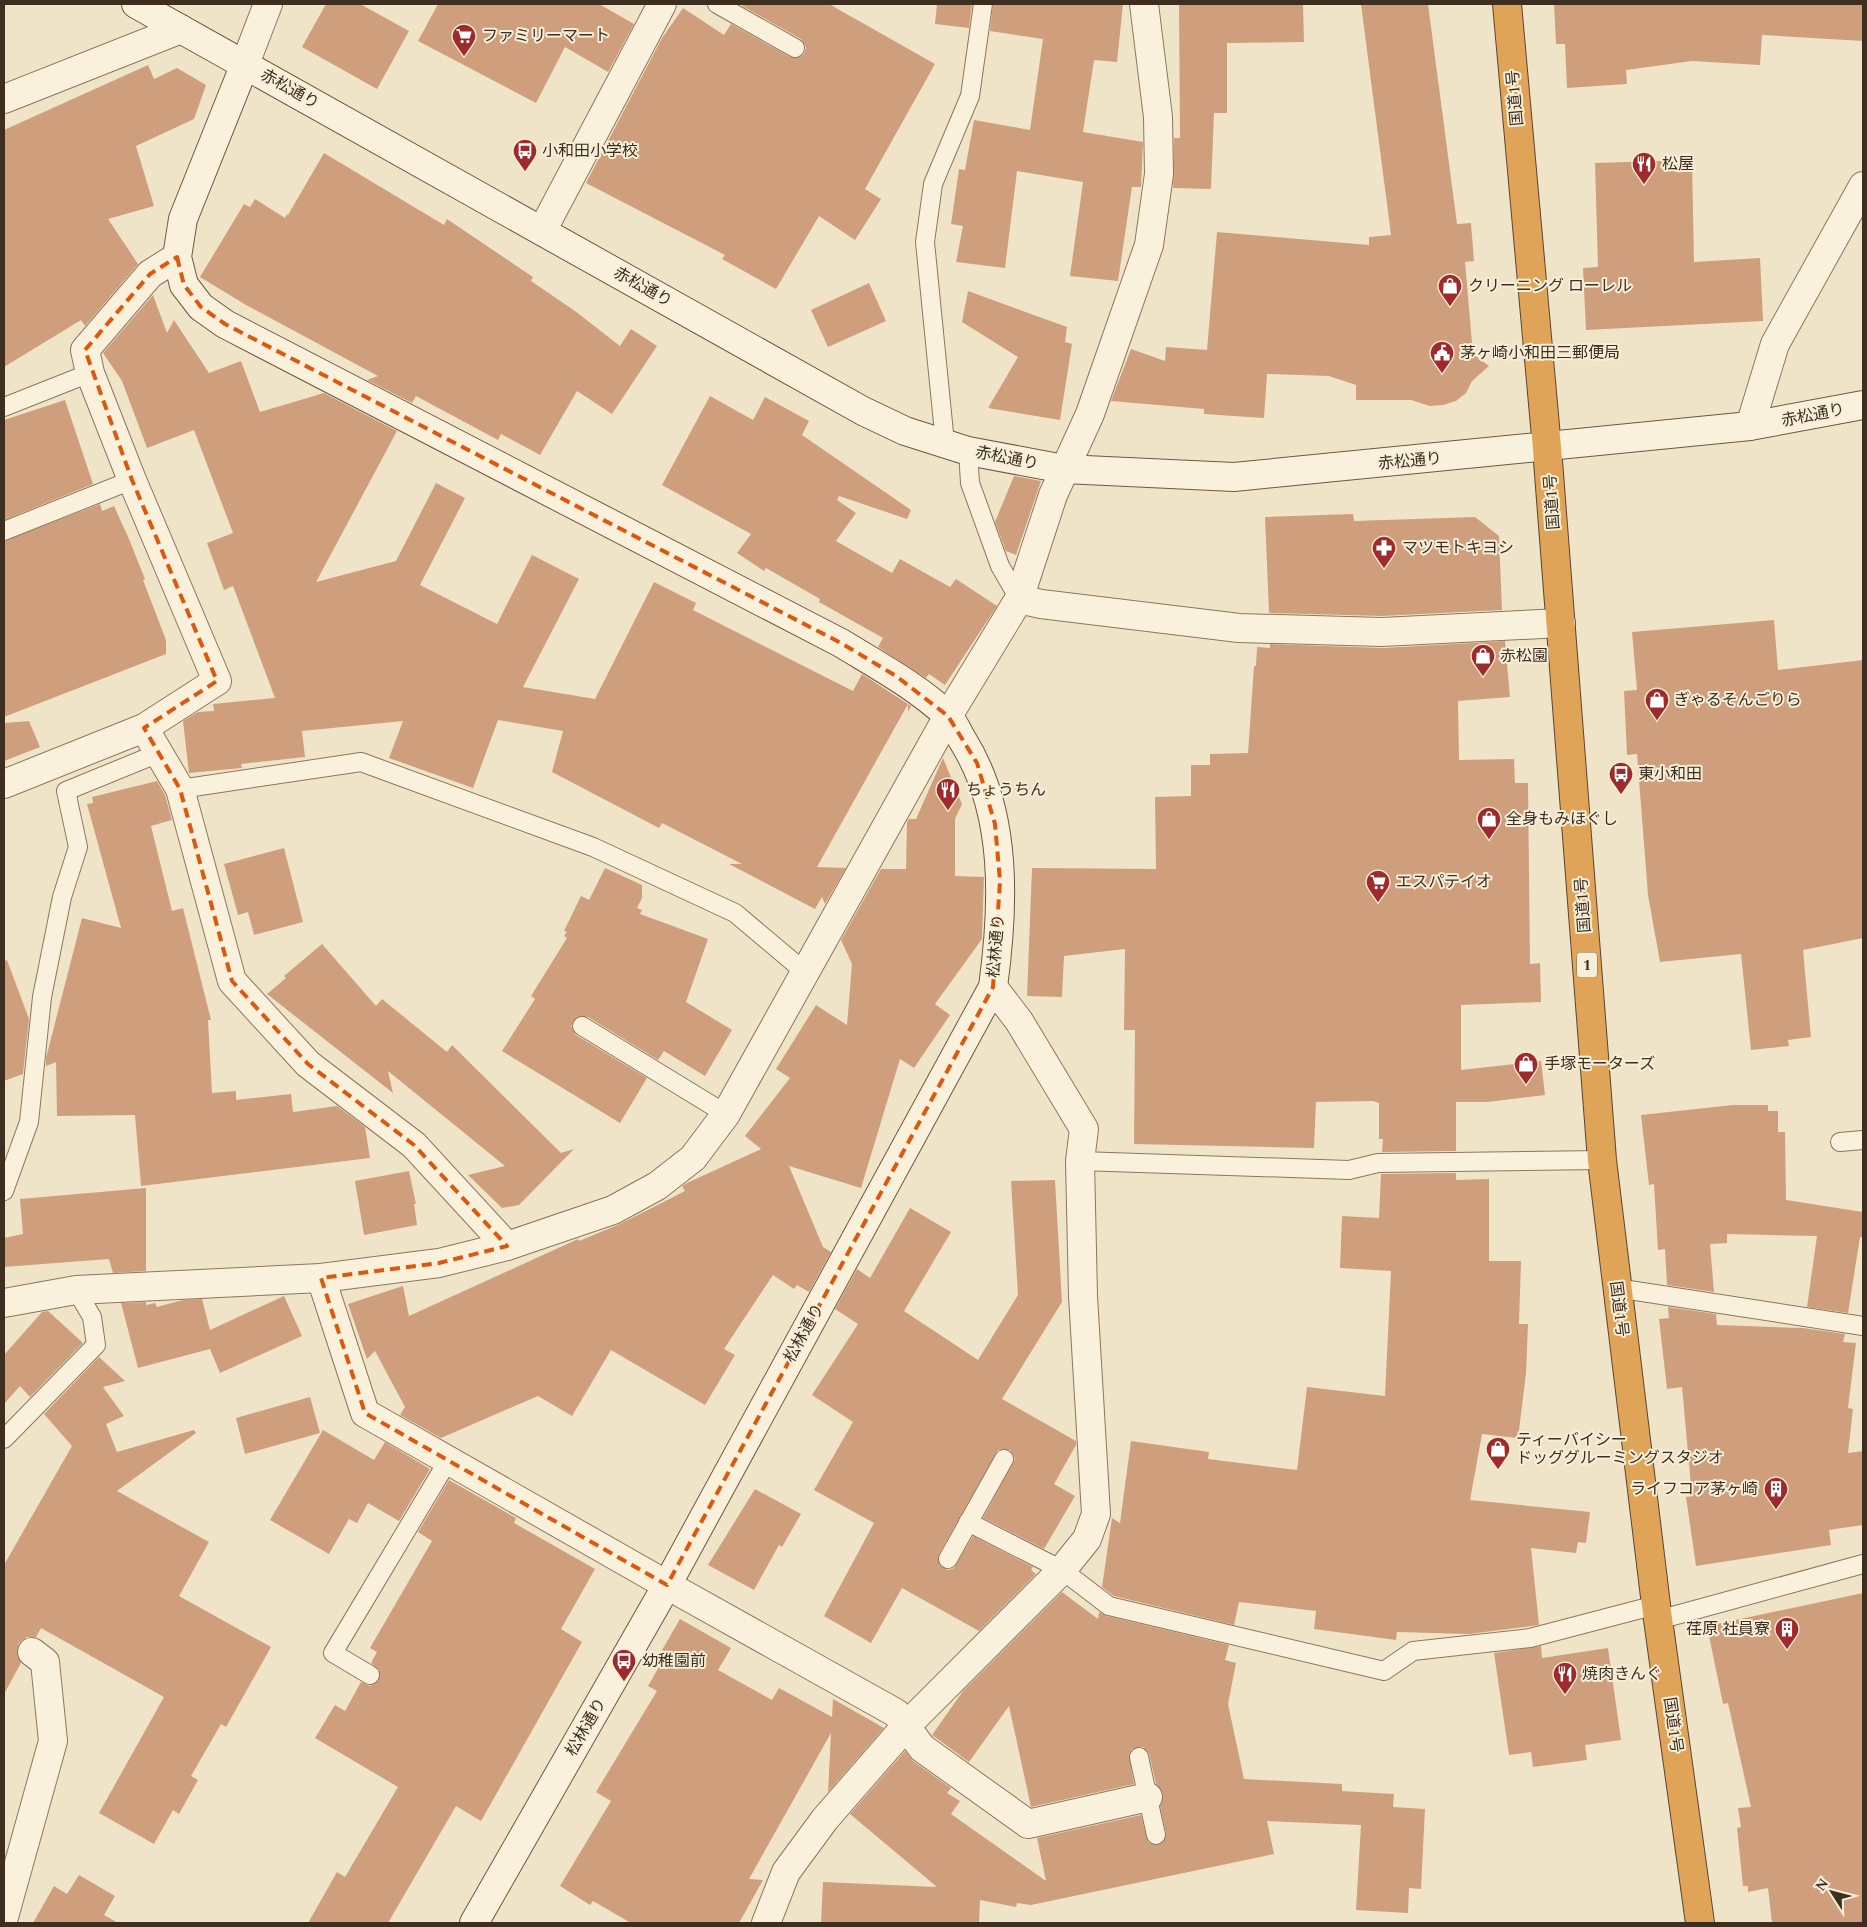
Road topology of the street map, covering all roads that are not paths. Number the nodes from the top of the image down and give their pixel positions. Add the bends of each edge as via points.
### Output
1 (136, 4) edge
2 (268, 4) edge
3 (662, 4) edge
4 (717, 4) edge
5 (983, 4) edge
6 (1144, 4) edge
7 (1507, 4) edge
8 (180, 29) junction
9 (795, 48) dead end
10 (245, 64) junction
11 (4, 99) edge
12 (1863, 186) edge
13 (542, 231) junction
14 (177, 257) junction
15 (90, 373) junction
16 (1863, 406) edge
17 (4, 407) edge
18 (1750, 426) junction
19 (957, 447) junction
20 (1547, 448) junction
21 (1064, 469) junction
22 (132, 480) junction
23 (4, 530) edge
24 (1019, 599) junction
25 (1561, 623) junction
26 (948, 716) junction
27 (144, 728) junction
28 (159, 753) junction
29 (4, 784) edge
30 (180, 789) junction
31 (806, 972) junction
32 (993, 988) junction
33 (582, 1026) dead end
34 (726, 1114) junction
35 (1863, 1140) edge
36 (1840, 1142) dead end
37 (1602, 1160) junction
38 (1080, 1161) junction
39 (4, 1191) edge
40 (507, 1246) junction
41 (321, 1278) junction
42 (1616, 1288) junction
43 (76, 1290) junction
44 (4, 1303) edge
45 (1863, 1326) edge
46 (4, 1439) edge
47 (449, 1459) junction
48 (1004, 1459) dead end
49 (968, 1522) junction
50 (948, 1559) dead end
51 (1863, 1564) edge
52 (1062, 1570) junction
53 (667, 1585) junction
54 (1657, 1612) junction
55 (32, 1652) dead end
56 (370, 1675) dead end
57 (906, 1726) junction
58 (1139, 1757) dead end
59 (1148, 1796) junction
60 (1156, 1835) dead end
61 (4, 1917) edge
62 (474, 1923) edge
63 (766, 1923) edge
64 (1700, 1923) edge

1 - 8 street, 赤松通り
2 - 10 street
3 - 13 street
4 - 9 lane
5 - 19 lane via 970,96 932,184 925,242
6 - 21 street via 1158,117 1159,174 1150,245 1090,414
7 - 20 highway, 国道1号 / 1
8 - 10 street, 赤松通り
8 - 11 street
10 - 13 street, 赤松通り
10 - 14 street via 183,219
12 - 18 street via 1775,344
13 - 19 street, 赤松通り via 863,411 904,431
14 - 15 street via 150,274 85,350
14 - 26 street via 184,285 201,307 225,324 841,643 896,676
15 - 17 lane
15 - 22 street
16 - 18 street, 赤松通り
18 - 20 street, 赤松通り
19 - 21 street, 赤松通り
19 - 24 lane via 1000,566
20 - 21 street, 赤松通り via 1234,477
20 - 25 highway, 国道1号 / 1
21 - 24 street
22 - 23 lane
22 - 27 street via 217,681
24 - 25 street via 1239,628 1382,632
24 - 26 street
25 - 37 highway, 国道1号 / 1
26 - 31 street
26 - 32 street, 松林通り via 977,763 995,824 1000,881 999,941
27 - 28 street
27 - 29 street
28 - 30 street
28 - 39 lane via 66,791 78,847 62,897 42,998 29,1122
30 - 31 lane via 361,762 593,847 726,909
30 - 40 street via 232,981 308,1064 414,1145
31 - 34 street
32 - 38 street via 1019,1022 1084,1129
32 - 53 street, 松林通り
33 - 34 lane
34 - 40 street via 693,1158 657,1186 614,1210
35 - 36 lane
37 - 38 lane via 1378,1163 1349,1170
37 - 42 highway, 国道1号 / 1
38 - 52 street via 1083,1296 1096,1514 1087,1539
40 - 41 street via 439,1263
41 - 43 street
41 - 47 street via 365,1413
42 - 45 lane
42 - 54 highway, 国道1号 / 1
43 - 44 street
43 - 46 lane via 92,1317 96,1345
47 - 53 street
47 - 56 lane via 333,1653
48 - 49 lane
49 - 50 lane
49 - 52 lane
51 - 54 lane
52 - 54 lane via 1109,1606 1384,1671 1413,1651 1530,1638
52 - 57 street
53 - 57 street via 896,1713
53 - 62 street, 松林通り
54 - 64 highway, 国道1号 / 1
55 - 61 street via 46,1662 54,1741
57 - 59 street via 922,1748 1028,1824
57 - 63 street via 825,1819 786,1872
58 - 59 lane
59 - 60 lane

